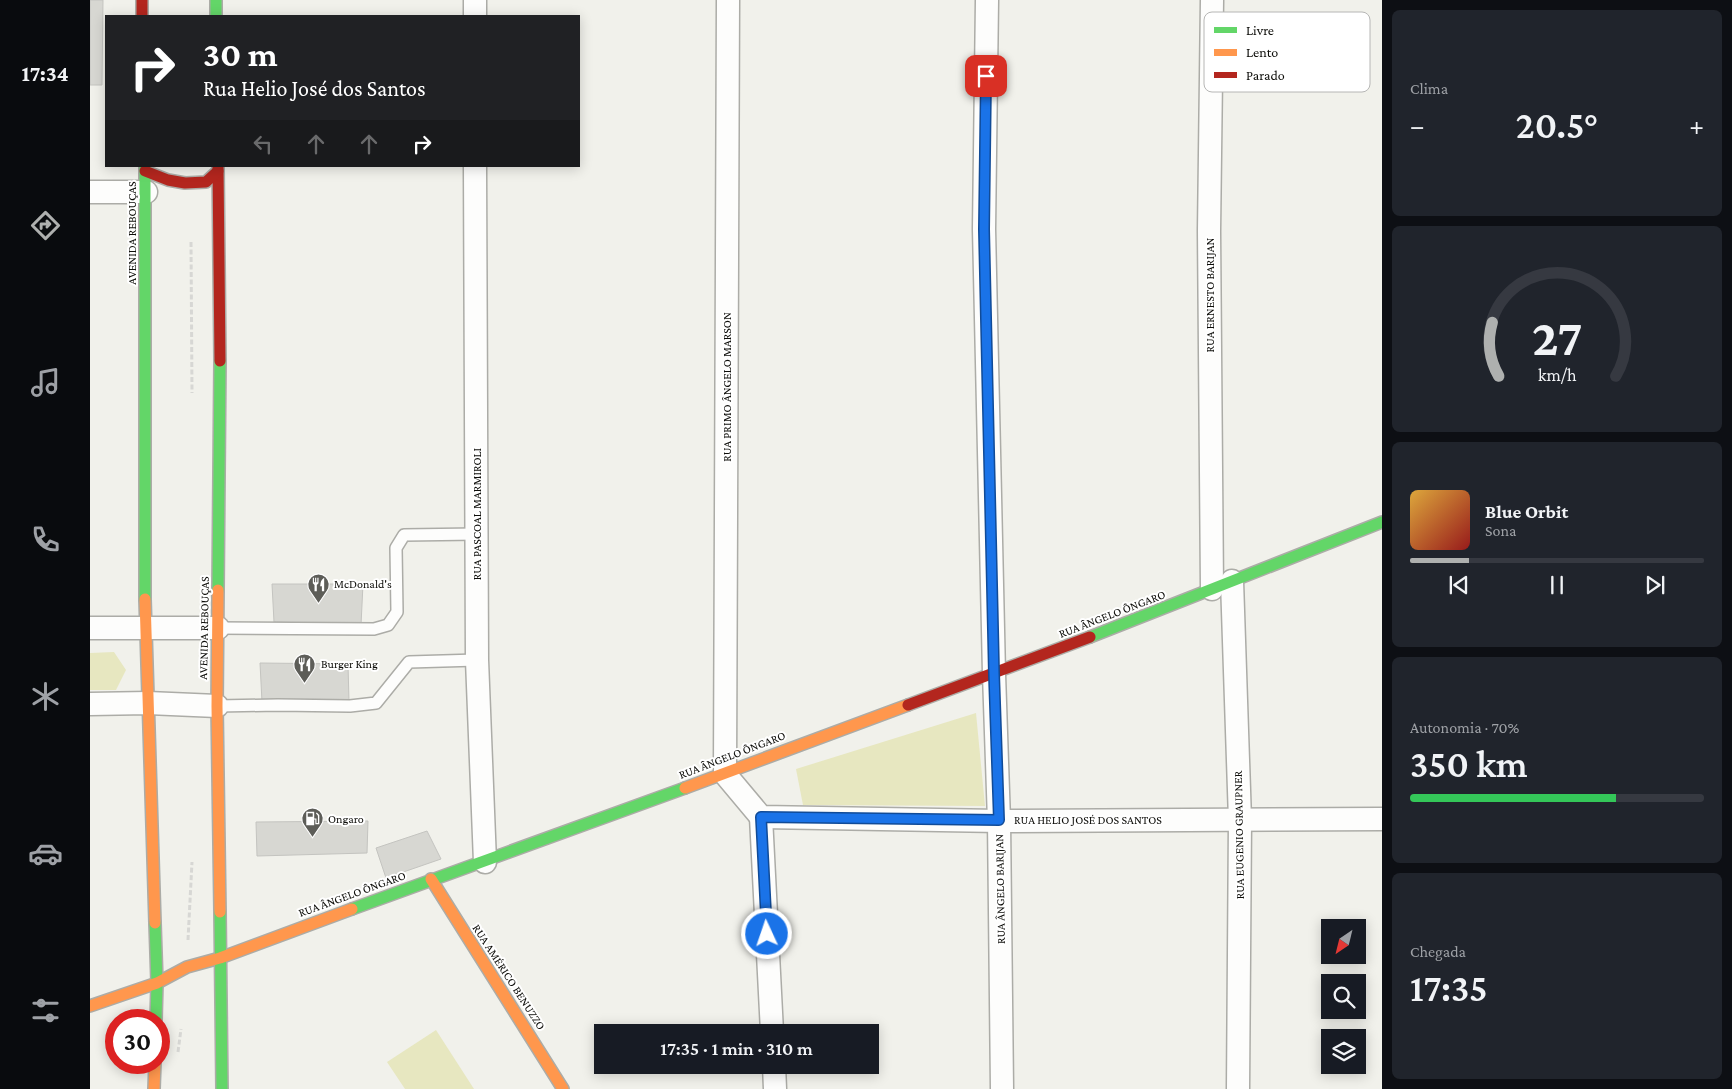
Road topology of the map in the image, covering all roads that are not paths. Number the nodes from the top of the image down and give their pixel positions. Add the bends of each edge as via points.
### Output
1 (142, 0) edge
2 (216, 0) edge
3 (475, 0) edge
4 (728, 0) edge
5 (987, 0) edge
6 (142, 15) edge
7 (216, 15) edge
8 (475, 15) edge
9 (1211, 92) edge
10 (475, 167) edge
11 (218, 169) edge
12 (145, 176) edge
13 (90, 192) edge
14 (1382, 522) edge
15 (477, 534) junction
16 (1222, 585) junction
17 (90, 628) edge
18 (146, 628) junction
19 (218, 628) junction
20 (477, 660) junction
21 (994, 674) junction
22 (148, 703) junction
23 (90, 704) edge
24 (217, 706) junction
25 (725, 774) junction
26 (761, 817) junction
27 (1382, 819) edge
28 (999, 820) junction
29 (1240, 820) junction
30 (484, 862) junction
31 (431, 880) junction
32 (220, 958) junction
33 (157, 983) junction
34 (90, 1006) edge
35 (156, 1009) edge
36 (772, 1024) edge
37 (155, 1074) edge
38 (774, 1074) edge
39 (154, 1089) edge
40 (222, 1089) edge
41 (563, 1089) edge
42 (775, 1089) edge
43 (1002, 1089) edge
44 (1238, 1089) edge

1 - 6 street
2 - 7 street
3 - 8 street
4 - 25 street, RUA PRIMO ÂNGELO MARSON
5 - 21 street, RUA ÂNGELO BARIJAN via 984,229
9 - 16 street, RUA ERNESTO BARIJAN via 1209,231
10 - 15 street, RUA PASCOAL MARMIROLI
11 - 12 street via 206,182 185,183
11 - 19 street, AVENIDA REBOUÇAS
12 - 13 street
12 - 18 street, AVENIDA REBOUÇAS
14 - 16 street, RUA ÂNGELO ÔNGARO
15 - 19 lane via 404,535 396,548 397,612 388,625 374,629
15 - 20 street, RUA PASCOAL MARMIROLI
16 - 21 street, RUA ÂNGELO ÔNGARO
16 - 29 street, RUA EUGENIO GRAUPNER
17 - 18 street
18 - 19 street
18 - 22 street, AVENIDA REBOUÇAS
19 - 24 street, AVENIDA REBOUÇAS
20 - 24 lane via 409,662 376,703 350,706
20 - 30 street, RUA PASCOAL MARMIROLI
21 - 25 street, RUA ÂNGELO ÔNGARO via 777,752
21 - 28 street, RUA ÂNGELO BARIJAN
22 - 23 street
22 - 24 street
22 - 33 street, AVENIDA REBOUÇAS
24 - 32 street, AVENIDA REBOUÇAS
25 - 26 street
25 - 30 street, RUA ÂNGELO ÔNGARO
26 - 28 street, RUA HELIO JOSÉ DOS SANTOS
26 - 36 street
27 - 29 street, RUA HELIO JOSÉ DOS SANTOS
28 - 29 street, RUA HELIO JOSÉ DOS SANTOS
28 - 43 street, RUA ÂNGELO BARIJAN
29 - 44 street, RUA EUGENIO GRAUPNER
30 - 31 street, RUA ÂNGELO ÔNGARO
31 - 32 street, RUA ÂNGELO ÔNGARO
31 - 41 street, RUA AMÉRICO BENUZZO
32 - 33 street, RUA ÂNGELO ÔNGARO via 187,967
32 - 40 street, AVENIDA REBOUÇAS
33 - 34 street, RUA ÂNGELO ÔNGARO
33 - 35 street, AVENIDA REBOUÇAS
37 - 39 street
38 - 42 street

